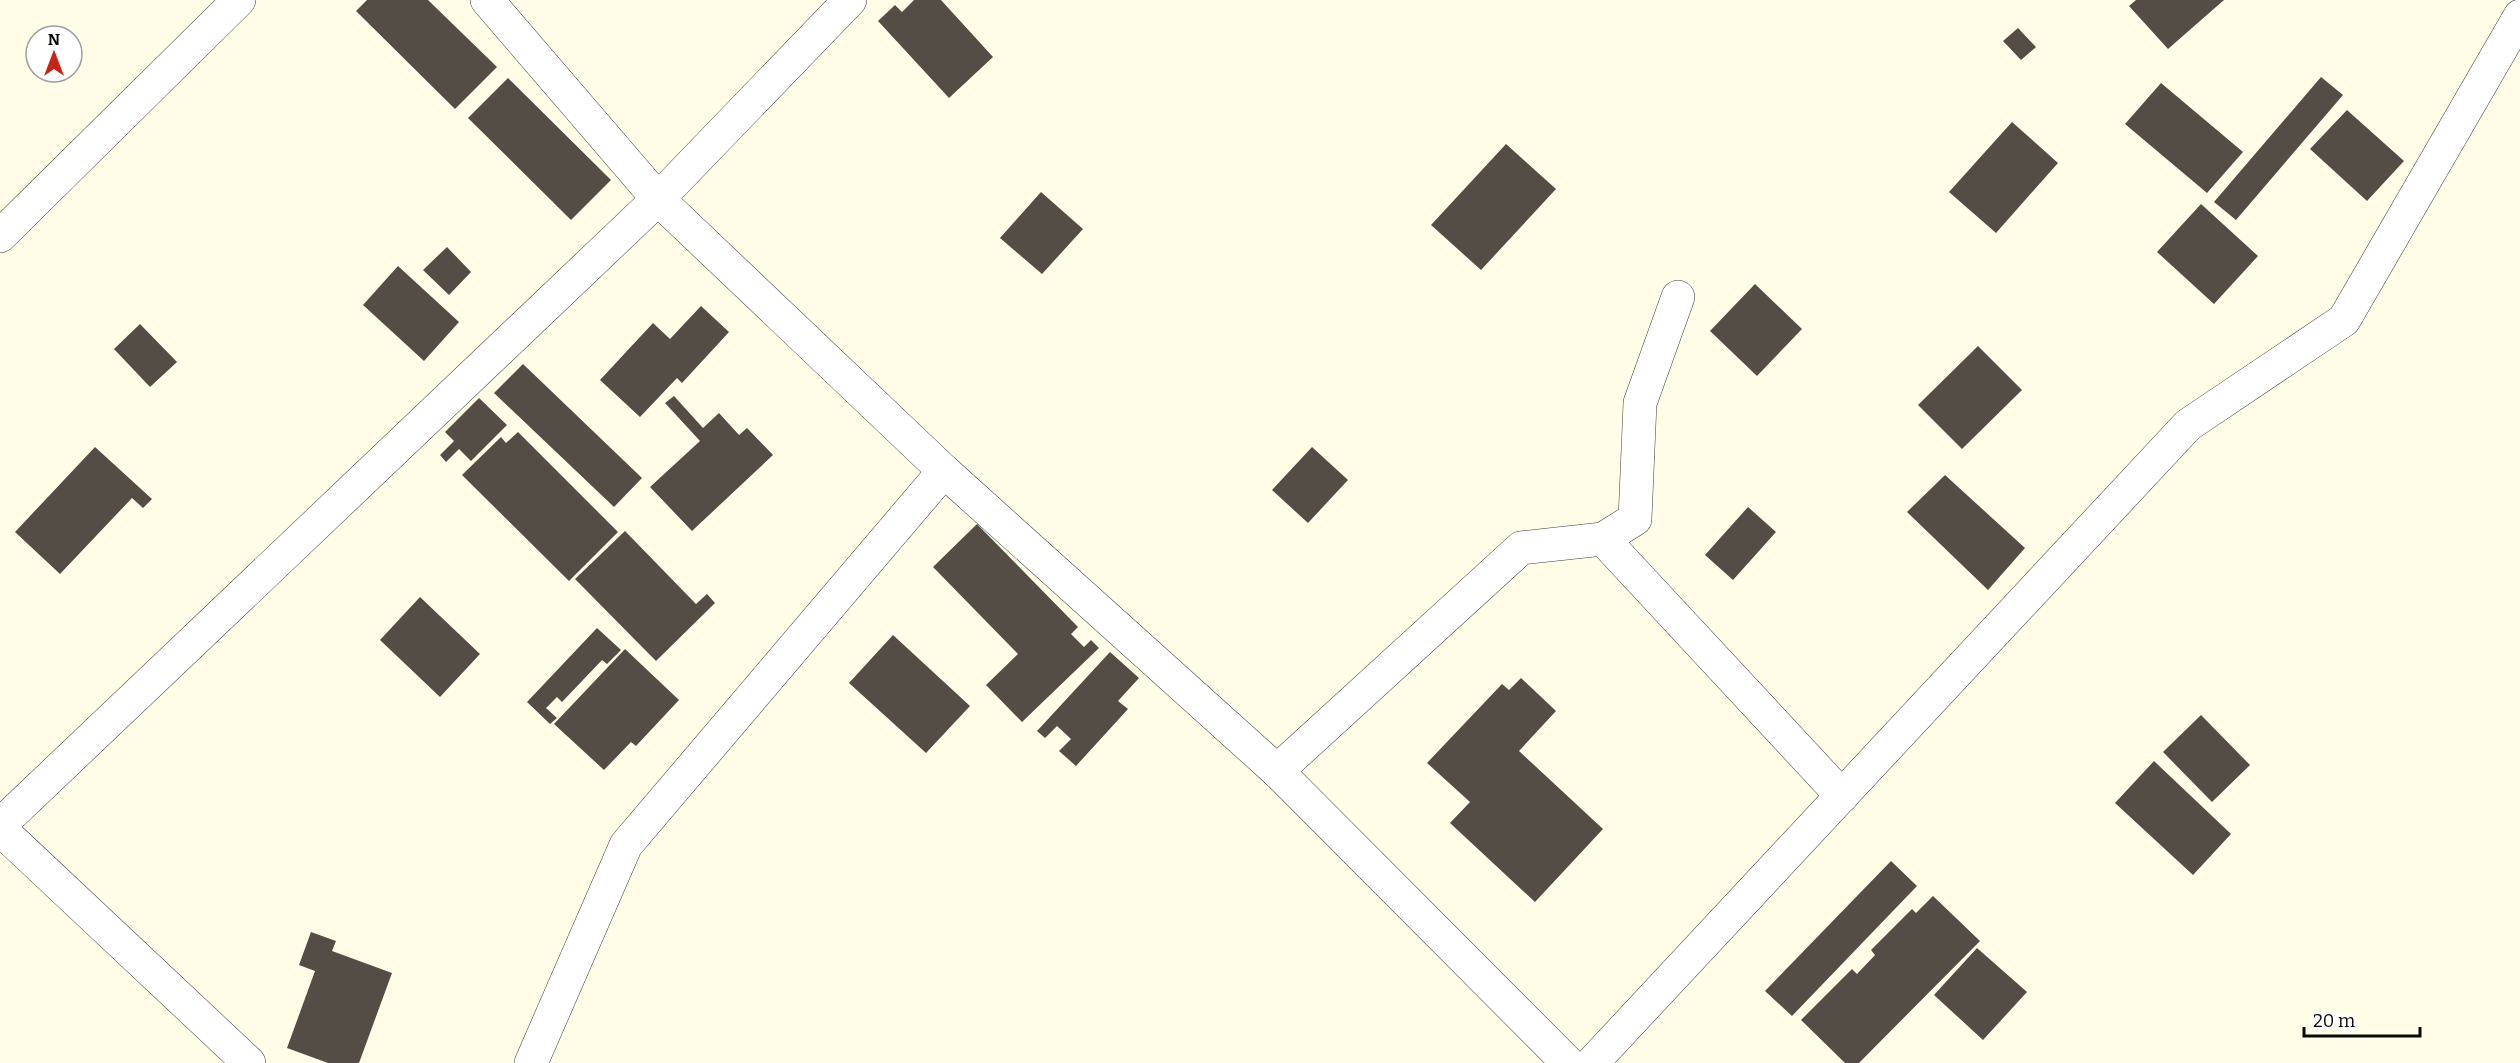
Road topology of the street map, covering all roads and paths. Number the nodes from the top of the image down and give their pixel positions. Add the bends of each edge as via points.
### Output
1 (239, 0) edge
2 (487, 0) edge
3 (850, 0) edge
4 (2520, 16) edge
5 (658, 199) junction
6 (0, 236) edge
7 (1678, 297) dead end
8 (944, 471) junction
9 (1603, 538) junction
10 (1277, 771) junction
11 (1842, 796) junction
12 (0, 827) edge
13 (249, 1063) edge
14 (531, 1063) edge
15 (1568, 1063) edge
16 (1592, 1063) edge

1 - 6 street
2 - 5 street
3 - 5 street
4 - 11 street via 2344,320 2187,425
5 - 8 street
5 - 12 street
7 - 9 street via 1640,404 1635,519
8 - 10 street
8 - 14 street via 626,845
9 - 10 street via 1521,548
9 - 11 street
10 - 15 street
11 - 16 street
12 - 13 street

